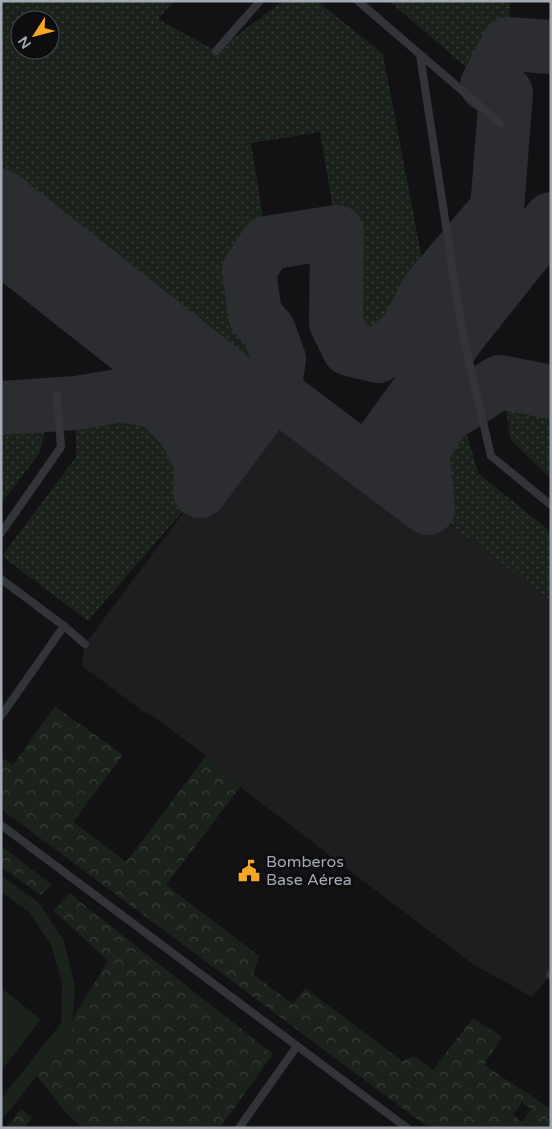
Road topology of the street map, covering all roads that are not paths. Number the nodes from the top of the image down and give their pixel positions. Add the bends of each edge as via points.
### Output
1 (260, 1) edge
2 (358, 1) edge
3 (216, 51) dead end
4 (420, 54) junction
5 (501, 124) dead end
6 (57, 396) dead end
7 (551, 505) edge
8 (1, 533) edge
9 (1, 579) edge
10 (64, 626) junction
11 (85, 644) dead end
12 (1, 716) edge
13 (1, 825) edge
14 (297, 1046) junction
15 (239, 1128) edge
16 (407, 1128) edge

1 - 3 lane
2 - 4 lane
4 - 5 lane
4 - 7 lane via 462,331 490,456
6 - 8 lane via 62,447
9 - 10 lane
10 - 11 lane
10 - 12 lane
13 - 14 lane
14 - 15 lane
14 - 16 lane

